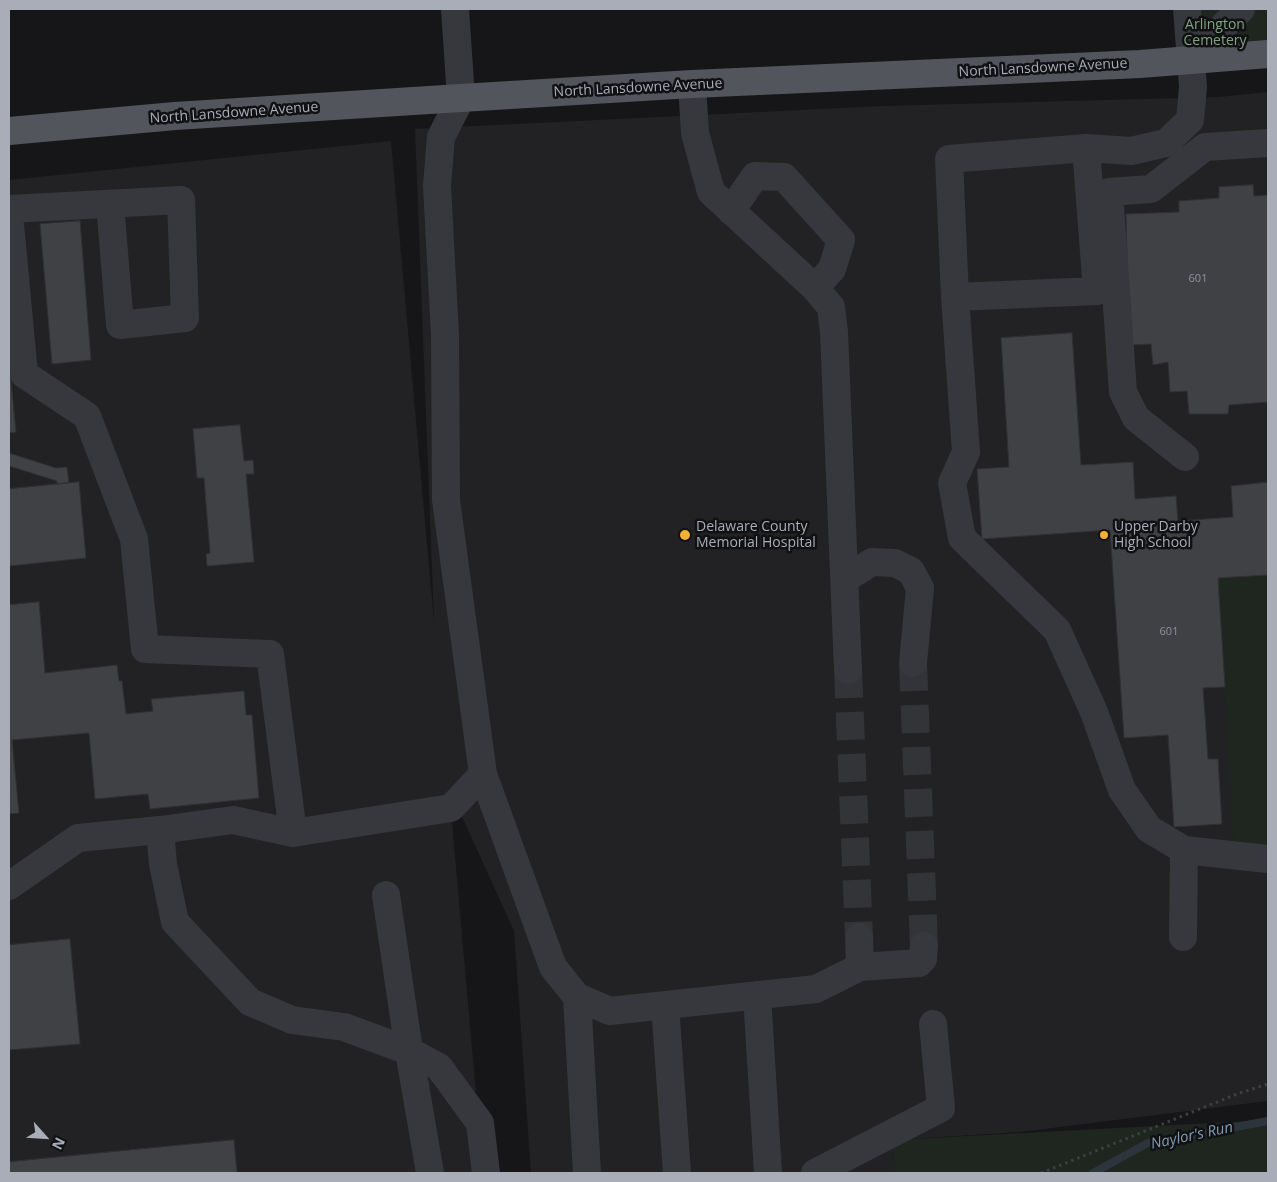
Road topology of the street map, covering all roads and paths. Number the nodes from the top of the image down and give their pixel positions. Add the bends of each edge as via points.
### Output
1 (455, 9) edge
2 (1188, 9) edge
3 (1241, 9) edge
4 (1268, 54) edge
5 (1192, 58) junction
6 (692, 84) junction
7 (461, 98) junction
8 (9, 131) edge
9 (1268, 143) edge
10 (1086, 148) junction
11 (110, 204) junction
12 (9, 209) edge
13 (731, 211) junction
14 (9, 213) edge
15 (11, 269) edge
16 (815, 288) junction
17 (955, 297) junction
18 (1186, 457) dead end
19 (844, 578) junction
20 (912, 663) tunnel mouth
21 (848, 670) tunnel mouth
22 (483, 774) junction
23 (160, 830) junction
24 (293, 833) junction
25 (1184, 850) junction
26 (1268, 859) edge
27 (9, 886) edge
28 (386, 895) dead end
29 (1183, 937) dead end
30 (859, 938) tunnel mouth
31 (924, 946) tunnel mouth
32 (860, 967) junction
33 (577, 996) junction
34 (757, 996) junction
35 (665, 1005) junction
36 (933, 1024) dead end
37 (409, 1051) junction
38 (1268, 1084) edge
39 (430, 1173) edge
40 (486, 1173) edge
41 (587, 1173) edge
42 (677, 1173) edge
43 (768, 1173) edge
44 (815, 1173) edge
45 (1043, 1173) edge

1 - 7 street
2 - 5 street
3 - 5 street
4 - 5 main road, North Lansdowne Avenue
5 - 6 main road, North Lansdowne Avenue via 1132,64
5 - 10 street via 1190,120 1166,142 1131,151
6 - 7 main road, North Lansdowne Avenue
6 - 13 street via 695,133 712,192
7 - 8 main road, North Lansdowne Avenue via 175,116
7 - 22 street via 441,137 437,185 445,336 446,500
9 - 18 street via 1205,147 1151,190 1109,192 1123,392 1136,418
10 - 17 street via 949,160
10 - 17 street via 1097,291
11 - 11 street via 181,200 185,318 120,324
11 - 12 street
13 - 16 street
13 - 16 street via 755,176 784,177 841,240 832,269
14 - 15 street
15 - 24 street via 24,374 88,416 134,539 145,650 270,654
16 - 19 street via 831,306 834,332
17 - 25 street via 966,452 952,483 962,538 1057,630 1094,712 1122,790 1149,828
19 - 20 street via 872,562 895,563 911,571 920,588
19 - 21 street
22 - 24 street via 451,808
22 - 33 street via 553,967
23 - 24 street via 233,820
23 - 27 street via 78,838
23 - 37 street via 174,922 250,1002 292,1020 344,1027
25 - 26 street
25 - 29 street
28 - 37 street
30 - 32 street
31 - 32 street via 923,959 919,963
32 - 34 street via 816,989
33 - 35 street via 610,1011
33 - 41 street
34 - 35 street
34 - 43 street
35 - 42 street
36 - 44 street via 941,1108
37 - 39 street
37 - 40 street via 439,1067 480,1123
38 - 45 path

